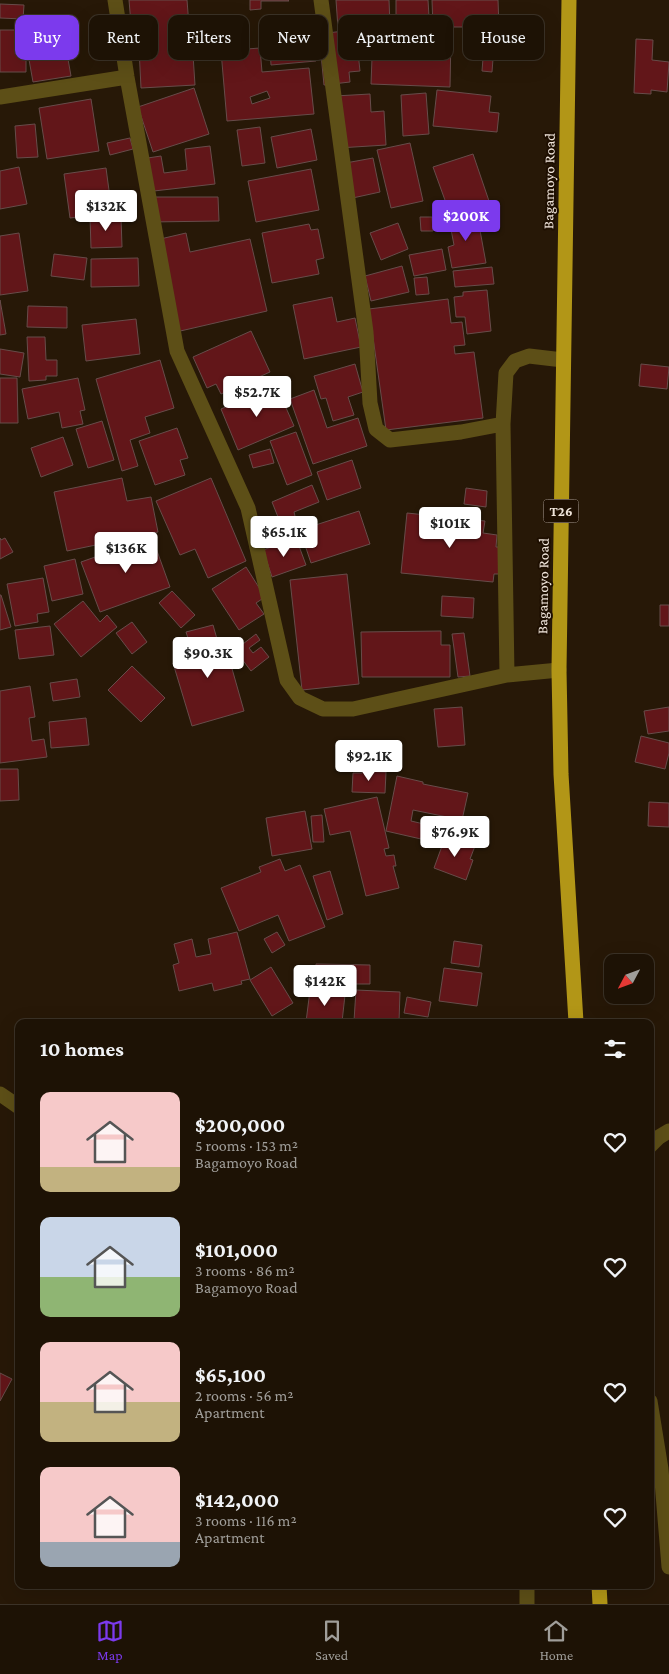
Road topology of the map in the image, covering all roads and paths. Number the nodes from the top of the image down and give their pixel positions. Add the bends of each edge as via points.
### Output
1 (115, 0) edge
2 (321, 0) edge
3 (569, 0) edge
4 (127, 77) junction
5 (0, 97) edge
6 (563, 360) junction
7 (503, 424) junction
8 (559, 670) junction
9 (507, 675) junction
10 (576, 1019) edge
11 (0, 1094) edge
12 (15, 1104) edge
13 (669, 1131) edge
14 (654, 1142) edge
15 (654, 1426) edge
16 (669, 1567) edge
17 (527, 1589) edge
18 (599, 1589) edge
19 (527, 1604) edge
20 (600, 1604) edge

1 - 4 street
2 - 7 street via 366,332 370,403 376,429 390,440
3 - 6 highway, Bagamoyo Road / T26
4 - 5 street
4 - 9 street via 177,351 248,508 286,680 300,698 324,709 353,709
6 - 7 street via 529,356 516,361 506,373
6 - 8 highway, Bagamoyo Road / T26
7 - 9 street
8 - 9 street
8 - 10 highway, Bagamoyo Road / T26 via 561,774
11 - 12 street
13 - 14 street
15 - 16 street
17 - 19 street
18 - 20 highway

